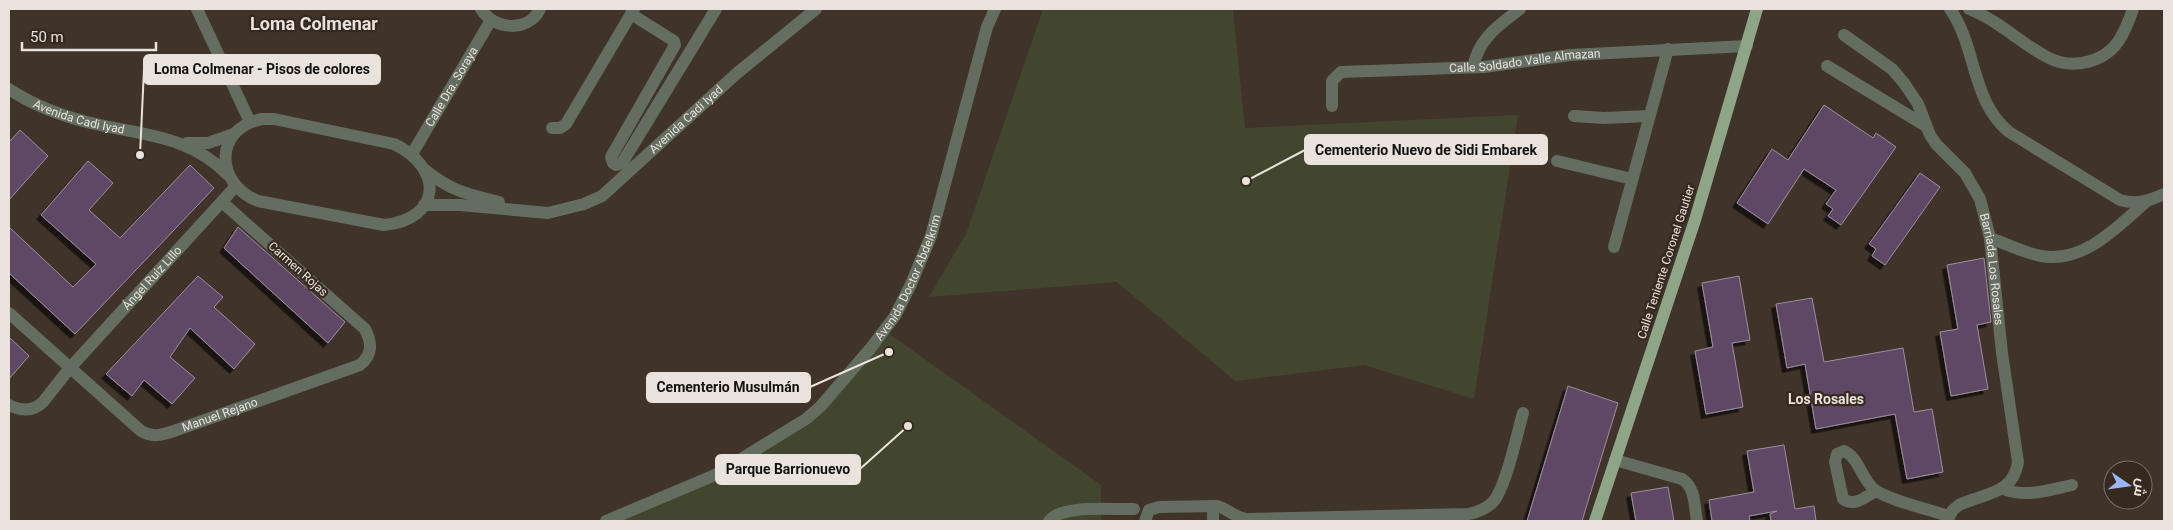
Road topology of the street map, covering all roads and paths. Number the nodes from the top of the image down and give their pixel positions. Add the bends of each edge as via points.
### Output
1 (197, 9) edge
2 (481, 9) edge
3 (540, 9) edge
4 (716, 9) edge
5 (816, 9) edge
6 (995, 9) edge
7 (1520, 9) edge
8 (1757, 9) edge
9 (1950, 9) edge
10 (1969, 9) edge
11 (2133, 9) edge
12 (632, 11) edge
13 (491, 20) junction
14 (1844, 36) dead end
15 (1747, 46) junction
16 (1668, 49) junction
17 (1827, 66) dead end
18 (1473, 67) junction
19 (9, 89) edge
20 (1332, 106) dead end
21 (1574, 116) dead end
22 (1649, 116) junction
23 (250, 122) junction
24 (1926, 126) junction
25 (552, 128) dead end
26 (234, 134) junction
27 (182, 143) junction
28 (412, 154) junction
29 (1557, 161) dead end
30 (424, 169) junction
31 (1632, 179) junction
32 (234, 182) junction
33 (2164, 194) edge
34 (2147, 201) junction
35 (222, 202) junction
36 (424, 205) junction
37 (548, 213) junction
38 (1990, 238) junction
39 (1614, 247) dead end
40 (9, 313) edge
41 (370, 340) joint
42 (69, 369) junction
43 (9, 405) edge
44 (1523, 413) dead end
45 (1615, 460) junction
46 (2072, 485) dead end
47 (2003, 489) junction
48 (1876, 491) dead end
49 (1213, 506) junction
50 (1134, 510) dead end
51 (1362, 519) edge
52 (1948, 519) edge
53 (606, 521) edge
54 (1049, 521) edge
55 (1145, 521) edge
56 (1213, 521) edge
57 (1595, 521) edge
58 (1697, 521) edge

1 - 23 street
2 - 13 street
3 - 13 street via 531,20 521,25 500,25
4 - 12 street via 622,163 616,165 611,157 675,45 674,41
5 - 37 street, Avenida Cadi Iyad via 736,74 602,196
6 - 53 street, Avenida Doctor Abdelkrim via 987,27 932,236 890,322 846,378 806,419 715,475
7 - 18 street via 1485,38
8 - 15 main road, Calle Teniente Coronel Gautier
9 - 34 street via 1962,29 1986,104 2000,125 2120,200
10 - 11 street via 1994,21 2048,58 2070,64 2094,60 2113,47 2121,38
12 - 25 street via 566,124
13 - 28 street, Calle Dra. Soraya
14 - 24 street, Barriada Los Rosales via 1898,76 1918,104
15 - 16 street, Calle Soldado Valle Almazan
15 - 45 main road, Calle Teniente Coronel Gautier via 1695,220
16 - 18 street, Calle Soldado Valle Almazan via 1570,55
16 - 22 street
17 - 24 street
18 - 20 street, Calle Soldado Valle Almazan via 1341,72 1332,80
19 - 27 street, Avenida Cadi Iyad via 61,115
21 - 22 street
22 - 31 street
23 - 26 street
23 - 28 street via 274,119 394,144
24 - 38 street, Barriada Los Rosales via 1936,144 1973,185 1986,214
26 - 27 street, Avenida Cadi Iyad via 208,143
26 - 32 street via 225,155 227,170
27 - 32 street, Avenida Cadi Iyad via 207,156
28 - 30 street
29 - 31 street
30 - 36 street via 431,193
30 - 37 street, Avenida Cadi Iyad via 441,183 460,192
31 - 39 street
32 - 35 street, Ángel Ruiz Lillo
32 - 36 street, Avenida Cadi Iyad via 244,194 258,201 384,225 402,221
33 - 34 street
34 - 38 street via 2093,245 2071,254 2040,256
35 - 41 street, Carmen Rojas via 365,329
35 - 42 street, Ángel Ruiz Lillo
36 - 37 street, Avenida Cadi Iyad
38 - 47 street, Barriada Los Rosales via 2002,353 2018,454 2014,477
40 - 42 street, Manuel Rejano
41 - 42 street, Manuel Rejano via 369,355 360,365 156,436 140,431
42 - 43 street, Ángel Ruiz Lillo via 38,407 27,410
44 - 51 street via 1500,491 1485,508 1469,514
45 - 57 main road, Calle Teniente Coronel Gautier
45 - 58 street via 1682,479 1692,488
46 - 47 street via 2032,494
47 - 52 street via 1958,505
48 - 52 street
49 - 51 street via 1224,507 1246,519
49 - 55 street via 1154,508 1146,513
49 - 56 street
50 - 54 street via 1069,511

